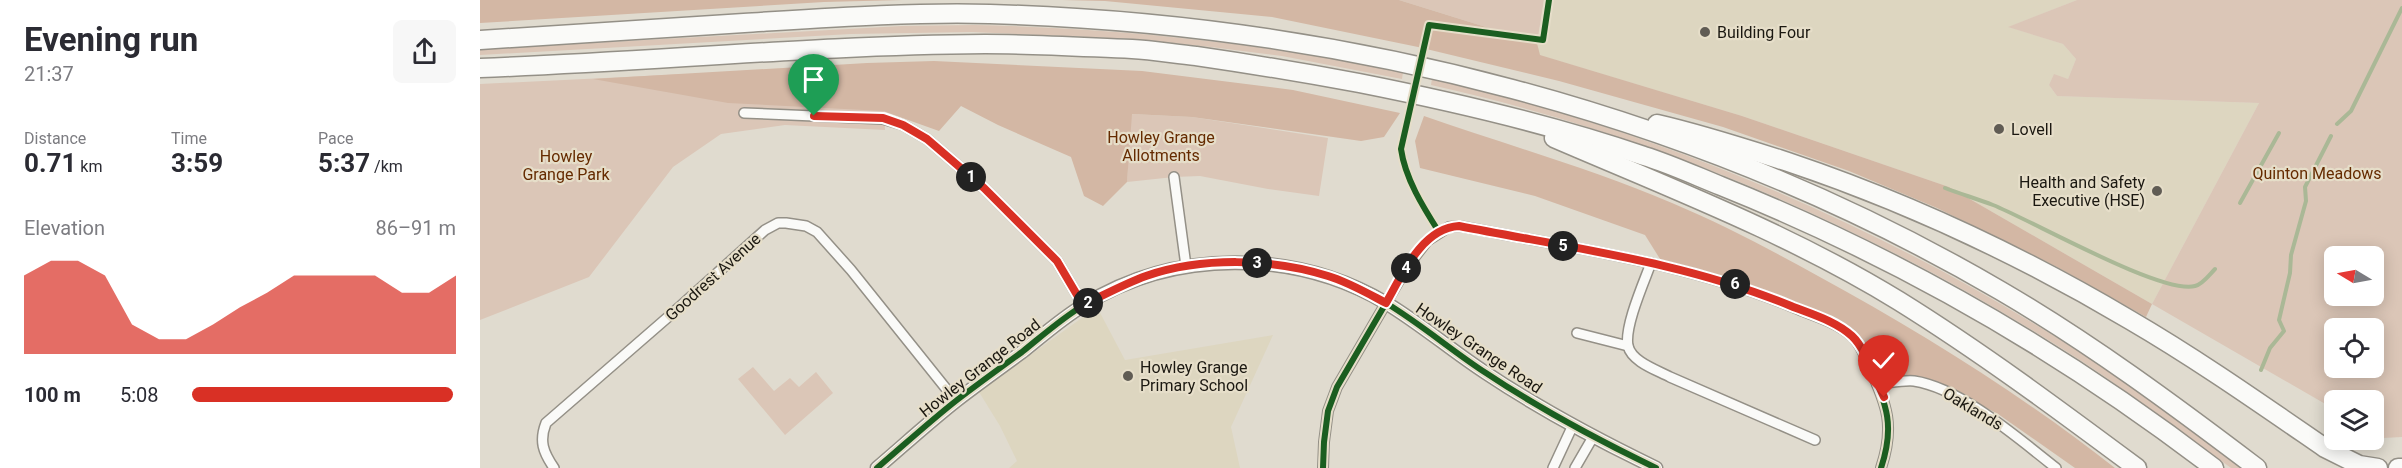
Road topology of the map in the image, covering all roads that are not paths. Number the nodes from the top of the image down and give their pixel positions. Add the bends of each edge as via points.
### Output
1 (480, 40) edge
2 (480, 68) edge
3 (1592, 111) junction
4 (744, 113) dead end
5 (1498, 114) junction
6 (1174, 177) dead end
7 (1651, 263) junction
8 (1186, 267) junction
9 (1386, 303) junction
10 (1083, 305) junction
11 (1577, 333) dead end
12 (1628, 346) junction
13 (1877, 384) junction
14 (956, 401) junction
15 (1573, 425) junction
16 (1593, 437) junction
17 (1815, 440) dead end
18 (554, 468) edge
19 (877, 468) edge
20 (1323, 468) edge
21 (1553, 468) edge
22 (1575, 468) edge
23 (1656, 468) edge
24 (1881, 468) edge
25 (2056, 468) edge
26 (2137, 468) edge
27 (2214, 468) edge
28 (2257, 468) edge
29 (2378, 468) edge

1 - 3 highway via 831,17 986,14 1128,21 1271,38 1404,62
2 - 5 highway via 879,47 986,44 1138,49 1269,66
3 - 28 highway via 1799,189 1926,250 2074,336
3 - 29 highway via 1731,143 1908,207 2025,262 2131,320 2325,447 2359,465
4 - 10 street via 883,118 903,125 927,139 984,188 1057,261
5 - 26 highway via 1738,217 1898,300 2031,388
5 - 27 highway via 1649,157 1783,211 1916,275 2061,361
6 - 8 street
7 - 9 street via 1449,227 1427,241
7 - 12 street via 1635,305
7 - 13 street via 1735,284 1830,323 1859,344
8 - 9 street, Howley Grange Road via 1259,263 1305,270 1345,283
8 - 10 street, Howley Grange Road via 1145,276
9 - 15 street, Howley Grange Road via 1486,373
9 - 20 street via 1337,387 1323,442
10 - 14 street, Howley Grange Road
11 - 12 street
12 - 17 street via 1650,367
13 - 24 street via 1888,412 1889,437
13 - 25 street, Oaklands via 1929,384 1990,416
14 - 18 street, Goodrest Avenue via 817,232 806,226 778,223 765,230 546,423 541,437 544,454
14 - 19 street, Howley Grange Road
15 - 16 street, Howley Grange Road
15 - 21 street
16 - 22 street
16 - 23 street, Howley Grange Road

